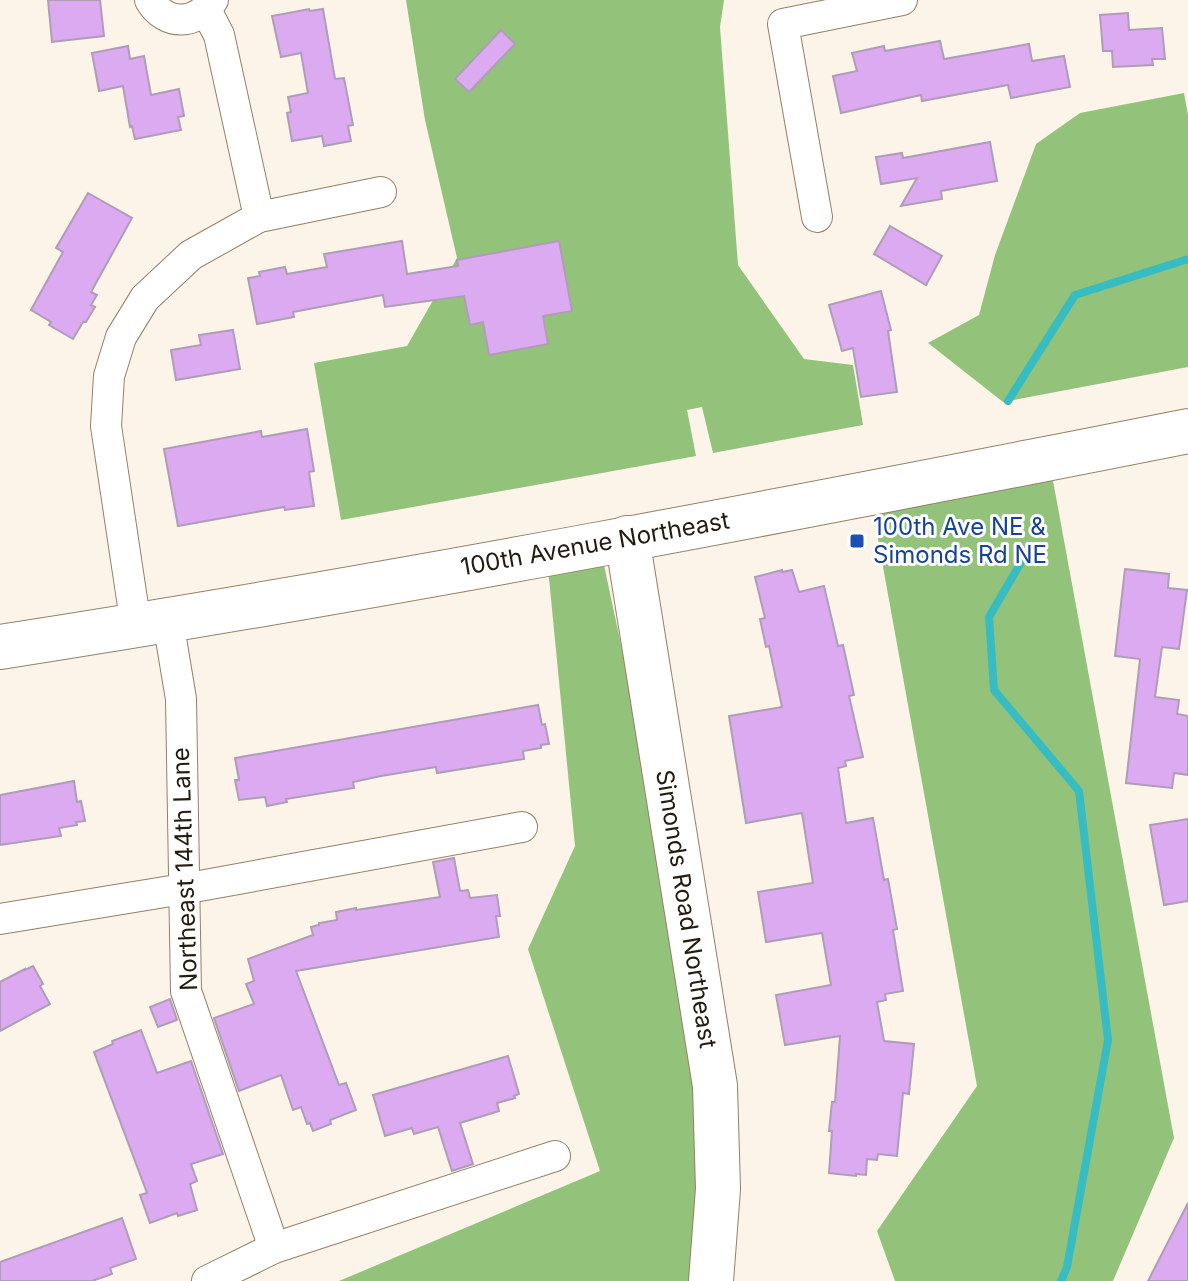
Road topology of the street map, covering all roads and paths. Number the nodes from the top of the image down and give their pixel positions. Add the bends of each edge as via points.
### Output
1 (150, 0) edge
2 (902, 0) edge
3 (209, 5) edge
4 (381, 192) dead end
5 (259, 217) junction
6 (817, 217) dead end
7 (1188, 431) edge
8 (627, 538) junction
9 (152, 623) junction
10 (0, 647) edge
11 (522, 827) dead end
12 (183, 889) junction
13 (0, 919) edge
14 (555, 1156) dead end
15 (274, 1248) junction
16 (207, 1281) edge
17 (711, 1281) edge

1 - 3 street via 160,13 183,20
2 - 6 street via 783,24
3 - 5 street
4 - 5 street, Northeast 144th Lane
5 - 9 street, Northeast 144th Lane via 191,255 145,298 121,337 109,376 106,426
7 - 8 main road, 100th Avenue Northeast
8 - 9 main road, 100th Avenue Northeast
8 - 17 main road, Simonds Road Northeast via 715,1086 718,1189
9 - 10 main road, 100th Avenue Northeast
9 - 12 street, Northeast 144th Lane via 181,699
11 - 12 street
12 - 13 street
12 - 15 street, Northeast 144th Lane via 186,991
14 - 15 street
15 - 16 street

